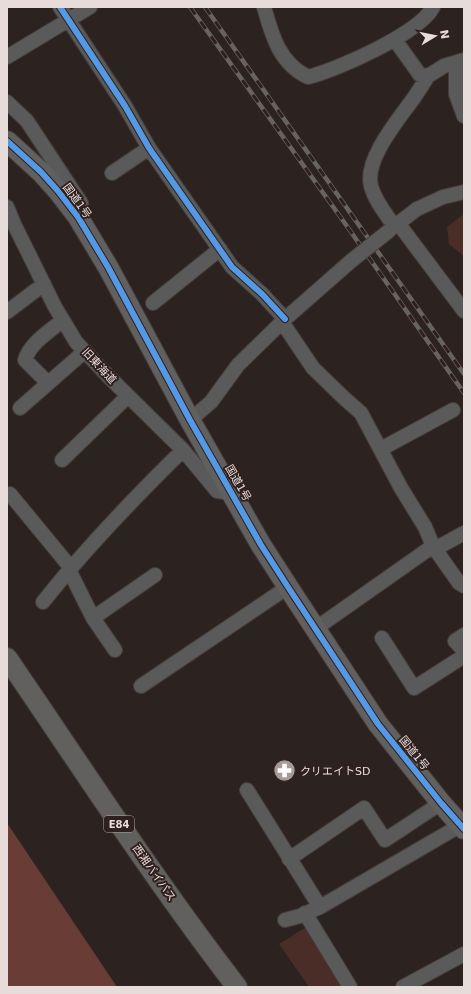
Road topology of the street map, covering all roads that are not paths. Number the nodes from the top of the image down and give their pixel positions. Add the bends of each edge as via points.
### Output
1 (90, 7) edge
2 (264, 7) edge
3 (433, 7) edge
4 (64, 13) edge
5 (396, 40) junction
6 (7, 57) edge
7 (460, 62) edge
8 (428, 76) junction
9 (7, 102) edge
10 (464, 116) edge
11 (7, 141) edge
12 (149, 148) junction
13 (112, 172) dead end
14 (464, 192) edge
15 (7, 207) edge
16 (78, 217) junction
17 (394, 226) junction
18 (220, 249) junction
19 (44, 284) junction
20 (153, 303) dead end
21 (464, 311) edge
22 (7, 312) edge
23 (63, 320) junction
24 (284, 321) junction
25 (85, 351) junction
26 (48, 383) junction
27 (128, 396) junction
28 (20, 408) dead end
29 (453, 410) dead end
30 (192, 424) junction
31 (179, 447) junction
32 (381, 449) junction
33 (62, 460) dead end
34 (231, 491) junction
35 (10, 494) dead end
36 (464, 533) edge
37 (434, 548) junction
38 (70, 569) junction
39 (155, 575) dead end
40 (464, 586) edge
41 (288, 587) junction
42 (43, 602) dead end
43 (93, 618) junction
44 (315, 629) junction
45 (464, 635) edge
46 (382, 638) dead end
47 (115, 650) dead end
48 (464, 651) edge
49 (464, 656) edge
50 (7, 658) edge
51 (7, 679) edge
52 (141, 686) dead end
53 (247, 790) dead end
54 (442, 803) junction
55 (462, 827) edge
56 (290, 858) junction
57 (320, 907) junction
58 (304, 913) junction
59 (285, 920) dead end
60 (464, 954) edge
61 (221, 987) edge
62 (237, 987) edge
63 (350, 987) edge
64 (403, 987) edge

1 - 4 street
2 - 5 street via 273,39 282,54 298,72 308,77 321,74
3 - 5 street via 429,14
4 - 6 street
4 - 12 street via 125,106
5 - 8 street via 420,75
7 - 8 street via 444,66
7 - 10 street via 456,94
8 - 17 street via 390,129 370,174 371,186 378,202
9 - 16 street via 27,121 81,203 82,211
11 - 16 highway, 国道1号 via 41,172
12 - 13 street
12 - 18 street
14 - 17 street via 443,197 417,209
15 - 19 street, 旧東海道
16 - 30 highway, 国道1号 via 108,267
17 - 21 street
17 - 24 street, bridge
18 - 20 street
18 - 24 street via 232,267 262,294
19 - 22 street
19 - 23 street, 旧東海道
23 - 25 street, 旧東海道 via 76,342
23 - 26 street via 42,337 25,360
24 - 30 street via 238,365
24 - 32 street via 313,368 360,412
25 - 26 street
25 - 27 street, 旧東海道
26 - 28 street
27 - 31 street, 旧東海道
27 - 33 street
29 - 32 street
30 - 31 street
30 - 34 highway, 国道1号
31 - 34 street, 旧東海道 via 218,491
31 - 38 street
32 - 37 street
34 - 41 highway, 国道1号
35 - 38 street
36 - 37 street
37 - 40 street via 459,583
37 - 44 street
38 - 42 street
38 - 43 street
39 - 43 street
41 - 44 highway, 国道1号
41 - 52 street
43 - 47 street
44 - 54 highway, 国道1号 via 378,724
45 - 48 street via 455,641
46 - 49 street via 414,688
50 - 62 highway, 西湘バイパス / E84 via 130,839
51 - 61 highway, 西湘バイパス / E84 via 151,892
53 - 56 street
54 - 55 highway, 国道1号
54 - 56 street via 385,840 364,808
55 - 57 street
56 - 57 street
57 - 58 street
58 - 59 street
58 - 63 street
60 - 64 street

